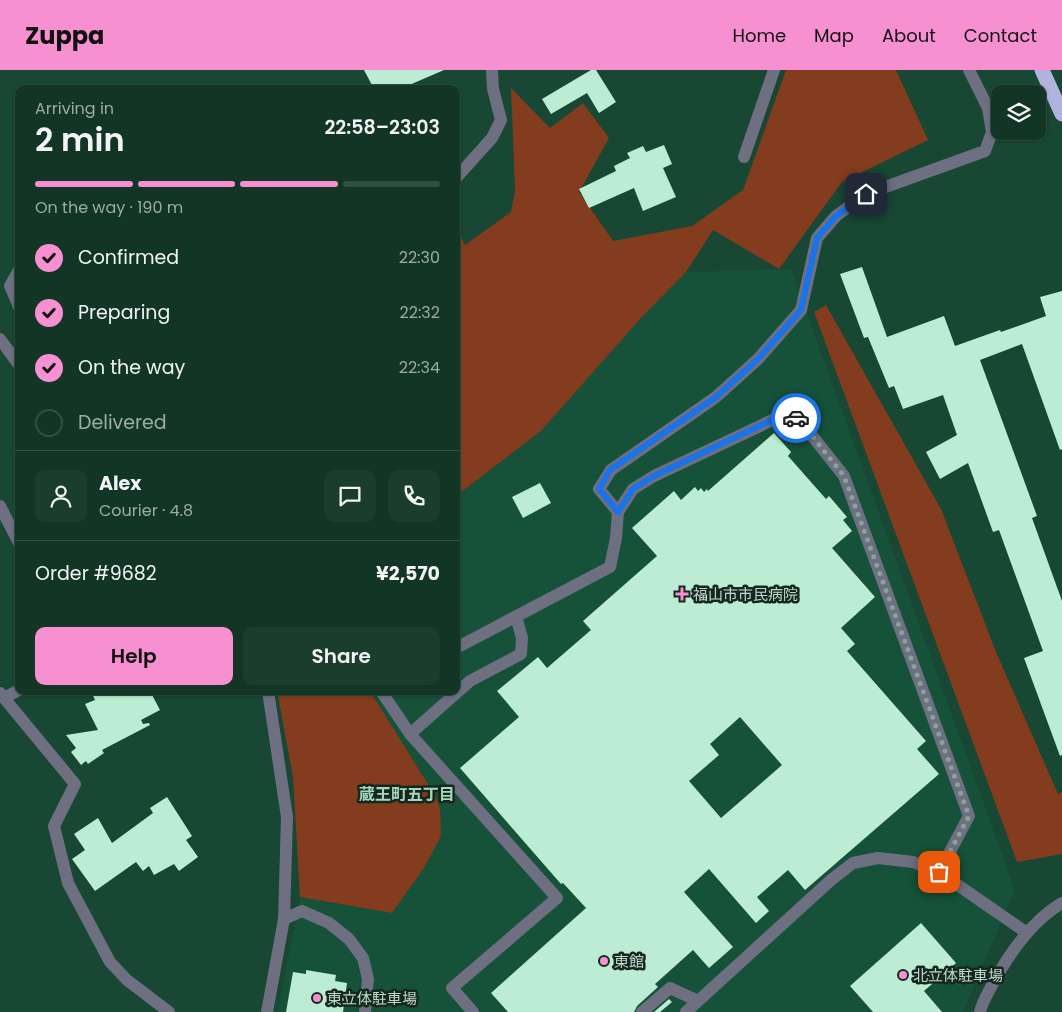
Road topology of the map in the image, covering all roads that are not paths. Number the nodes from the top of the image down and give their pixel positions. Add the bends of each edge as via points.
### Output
1 (492, 70) edge
2 (774, 70) edge
3 (969, 70) edge
4 (1042, 70) edge
5 (1062, 114) edge
6 (744, 157) dead end
7 (460, 174) edge
8 (15, 277) edge
9 (15, 298) edge
10 (0, 339) edge
11 (15, 360) edge
12 (0, 506) edge
13 (618, 512) junction
14 (15, 535) edge
15 (516, 616) junction
16 (460, 646) edge
17 (460, 690) edge
18 (15, 691) edge
19 (269, 695) edge
20 (385, 695) edge
21 (454, 695) edge
22 (2, 696) edge
23 (410, 734) junction
24 (939, 872) junction
25 (1062, 903) edge
26 (284, 919) junction
27 (1027, 933) junction
28 (698, 1001) junction
29 (169, 1012) edge
30 (267, 1012) edge
31 (365, 1012) edge
32 (473, 1012) edge
33 (642, 1012) edge
34 (686, 1012) edge
35 (980, 1012) edge

1 - 7 street via 501,120 492,138
2 - 6 street
3 - 13 street via 988,108 992,132 985,151 866,194 836,216 817,238 801,310 758,359 716,397 610,470 599,489
4 - 5 highway
8 - 9 street via 10,286
10 - 11 street
12 - 14 street
13 - 15 street via 610,567
13 - 24 street via 633,489 654,476 780,416 798,418 844,476 969,816
15 - 16 street
15 - 17 street via 522,638 521,654 470,681
18 - 22 street
19 - 26 street via 287,817
20 - 23 street
21 - 23 street
22 - 29 street via 75,784 54,826 68,883 110,962 127,980
23 - 32 street via 557,898 452,988
24 - 27 street
24 - 28 street via 913,862 878,858 853,863
25 - 27 street
26 - 30 street
26 - 31 street via 302,911 329,923 349,939 362,958 368,979
27 - 35 street via 1004,961
28 - 33 street via 670,988
28 - 34 street

